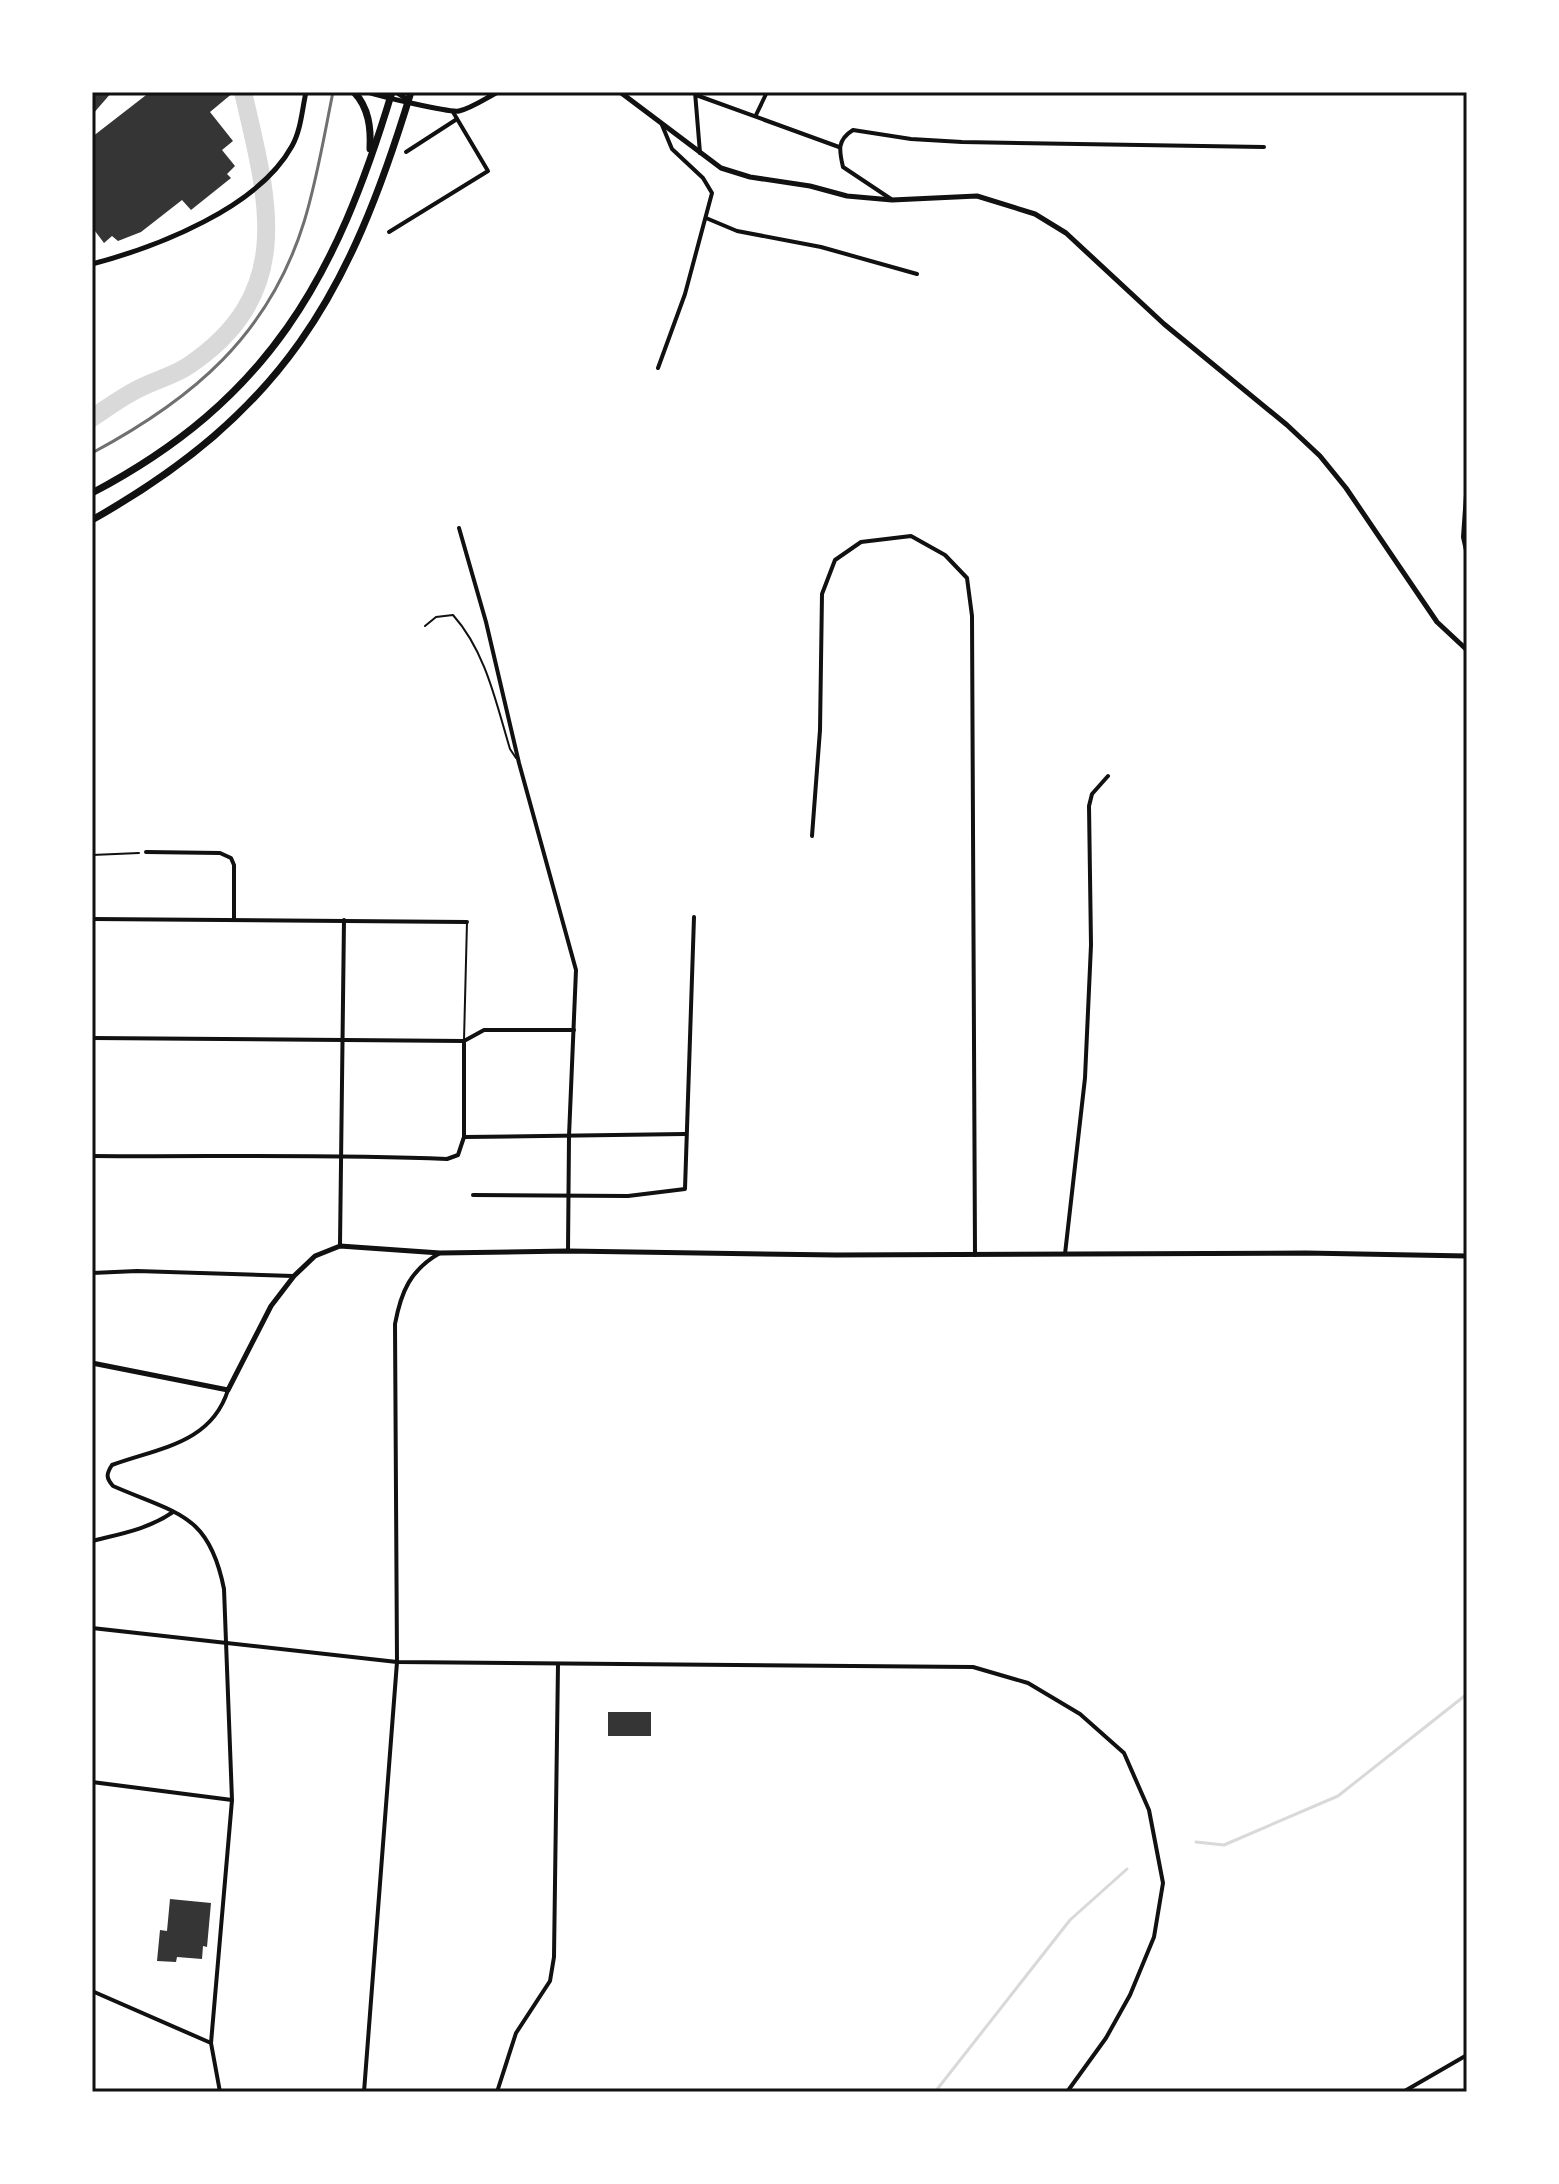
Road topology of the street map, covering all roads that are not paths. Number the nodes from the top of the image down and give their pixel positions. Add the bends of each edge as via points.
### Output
1 (354, 92) edge
2 (367, 92) edge
3 (498, 92) edge
4 (620, 92) edge
5 (767, 92) edge
6 (307, 93) edge
7 (696, 93) edge
8 (393, 94) edge
9 (410, 96) edge
10 (453, 112) junction
11 (756, 115) junction
12 (457, 119) junction
13 (661, 123) junction
14 (839, 147) junction
15 (1264, 147) dead end
16 (406, 152) dead end
17 (700, 153) junction
18 (368, 164) junction
19 (892, 200) junction
20 (706, 218) junction
21 (389, 232) dead end
22 (92, 264) edge
23 (917, 274) dead end
24 (658, 368) dead end
25 (1467, 481) edge
26 (92, 493) edge
27 (92, 520) edge
28 (459, 528) dead end
29 (1467, 555) edge
30 (425, 626) dead end
31 (1467, 650) edge
32 (519, 763) junction
33 (1108, 776) dead end
34 (812, 836) dead end
35 (146, 852) road end
36 (694, 917) dead end
37 (92, 919) edge
38 (234, 920) junction
39 (344, 920) junction
40 (467, 922) joint
41 (574, 1030) junction
42 (92, 1038) edge
43 (344, 1040) junction
44 (464, 1041) junction
45 (686, 1134) junction
46 (569, 1136) junction
47 (464, 1137) junction
48 (340, 1154) junction
49 (92, 1156) edge
50 (568, 1194) junction
51 (473, 1195) dead end
52 (340, 1246) junction
53 (568, 1251) junction
54 (440, 1253) junction
55 (1065, 1254) junction
56 (975, 1255) junction
57 (1467, 1256) edge
58 (92, 1273) edge
59 (294, 1276) junction
60 (92, 1363) edge
61 (228, 1390) junction
62 (173, 1512) junction
63 (92, 1541) edge
64 (92, 1628) edge
65 (226, 1645) junction
66 (397, 1662) junction
67 (558, 1664) junction
68 (92, 1782) edge
69 (232, 1800) junction
70 (92, 1991) edge
71 (211, 2043) junction
72 (1467, 2055) edge
73 (220, 2092) edge
74 (364, 2092) edge
75 (497, 2092) edge
76 (1067, 2092) edge
77 (1403, 2092) edge

1 - 18 highway via 368,117
2 - 8 street
3 - 10 street
4 - 13 street
5 - 11 street
6 - 22 street via 294,144 246,195 197,226
7 - 11 street
7 - 17 street
8 - 9 street
8 - 9 street
8 - 18 highway
9 - 10 street
9 - 27 highway via 356,246 298,347 209,441
10 - 12 street
11 - 14 street
12 - 16 street
12 - 21 street via 488,171
13 - 17 street
13 - 20 street via 672,149 712,193
14 - 15 street via 853,130 962,142
14 - 19 street via 843,167
17 - 19 street via 721,168 750,177
18 - 26 highway via 322,274 268,354 182,437
19 - 31 street via 977,196 1035,214 1066,233 1320,456 1430,613
20 - 23 street via 737,231
20 - 24 street
25 - 29 street
28 - 32 street
30 - 32 lane via 436,617 453,615 468,632
32 - 41 street via 576,970
33 - 55 street via 1089,806 1091,945 1085,1078
34 - 56 street via 822,594 835,560 861,542 911,536 945,555 967,578 972,616
35 - 38 street via 220,853 231,858
36 - 45 street
37 - 38 street
38 - 39 street
39 - 40 street
39 - 43 street
40 - 44 lane
41 - 44 street via 484,1030
41 - 46 street
42 - 43 street
43 - 44 street
43 - 48 street
44 - 47 street
45 - 46 street
45 - 50 street via 685,1189 628,1196
46 - 47 street
46 - 50 street
47 - 48 street via 458,1155 447,1159
48 - 49 street
48 - 52 street
50 - 51 street
50 - 53 street
52 - 54 street
52 - 59 street via 315,1256
53 - 54 street
53 - 56 street
54 - 66 street via 411,1275 395,1324
55 - 56 street
55 - 57 street
58 - 59 street
59 - 61 street via 265,1316
60 - 61 street
61 - 62 street via 209,1424 162,1450 112,1465 107,1473 113,1486
62 - 63 street via 131,1532
62 - 65 street via 207,1537 218,1560
64 - 65 street
65 - 66 street
65 - 69 street
66 - 67 street
66 - 74 street
67 - 75 street via 554,1957 550,1981 516,2033
67 - 76 street via 973,1667 1028,1683 1080,1714 1124,1753 1149,1810 1163,1883 1154,1937 1130,1995
68 - 69 street
69 - 71 street
70 - 71 street
71 - 73 street
72 - 77 street

